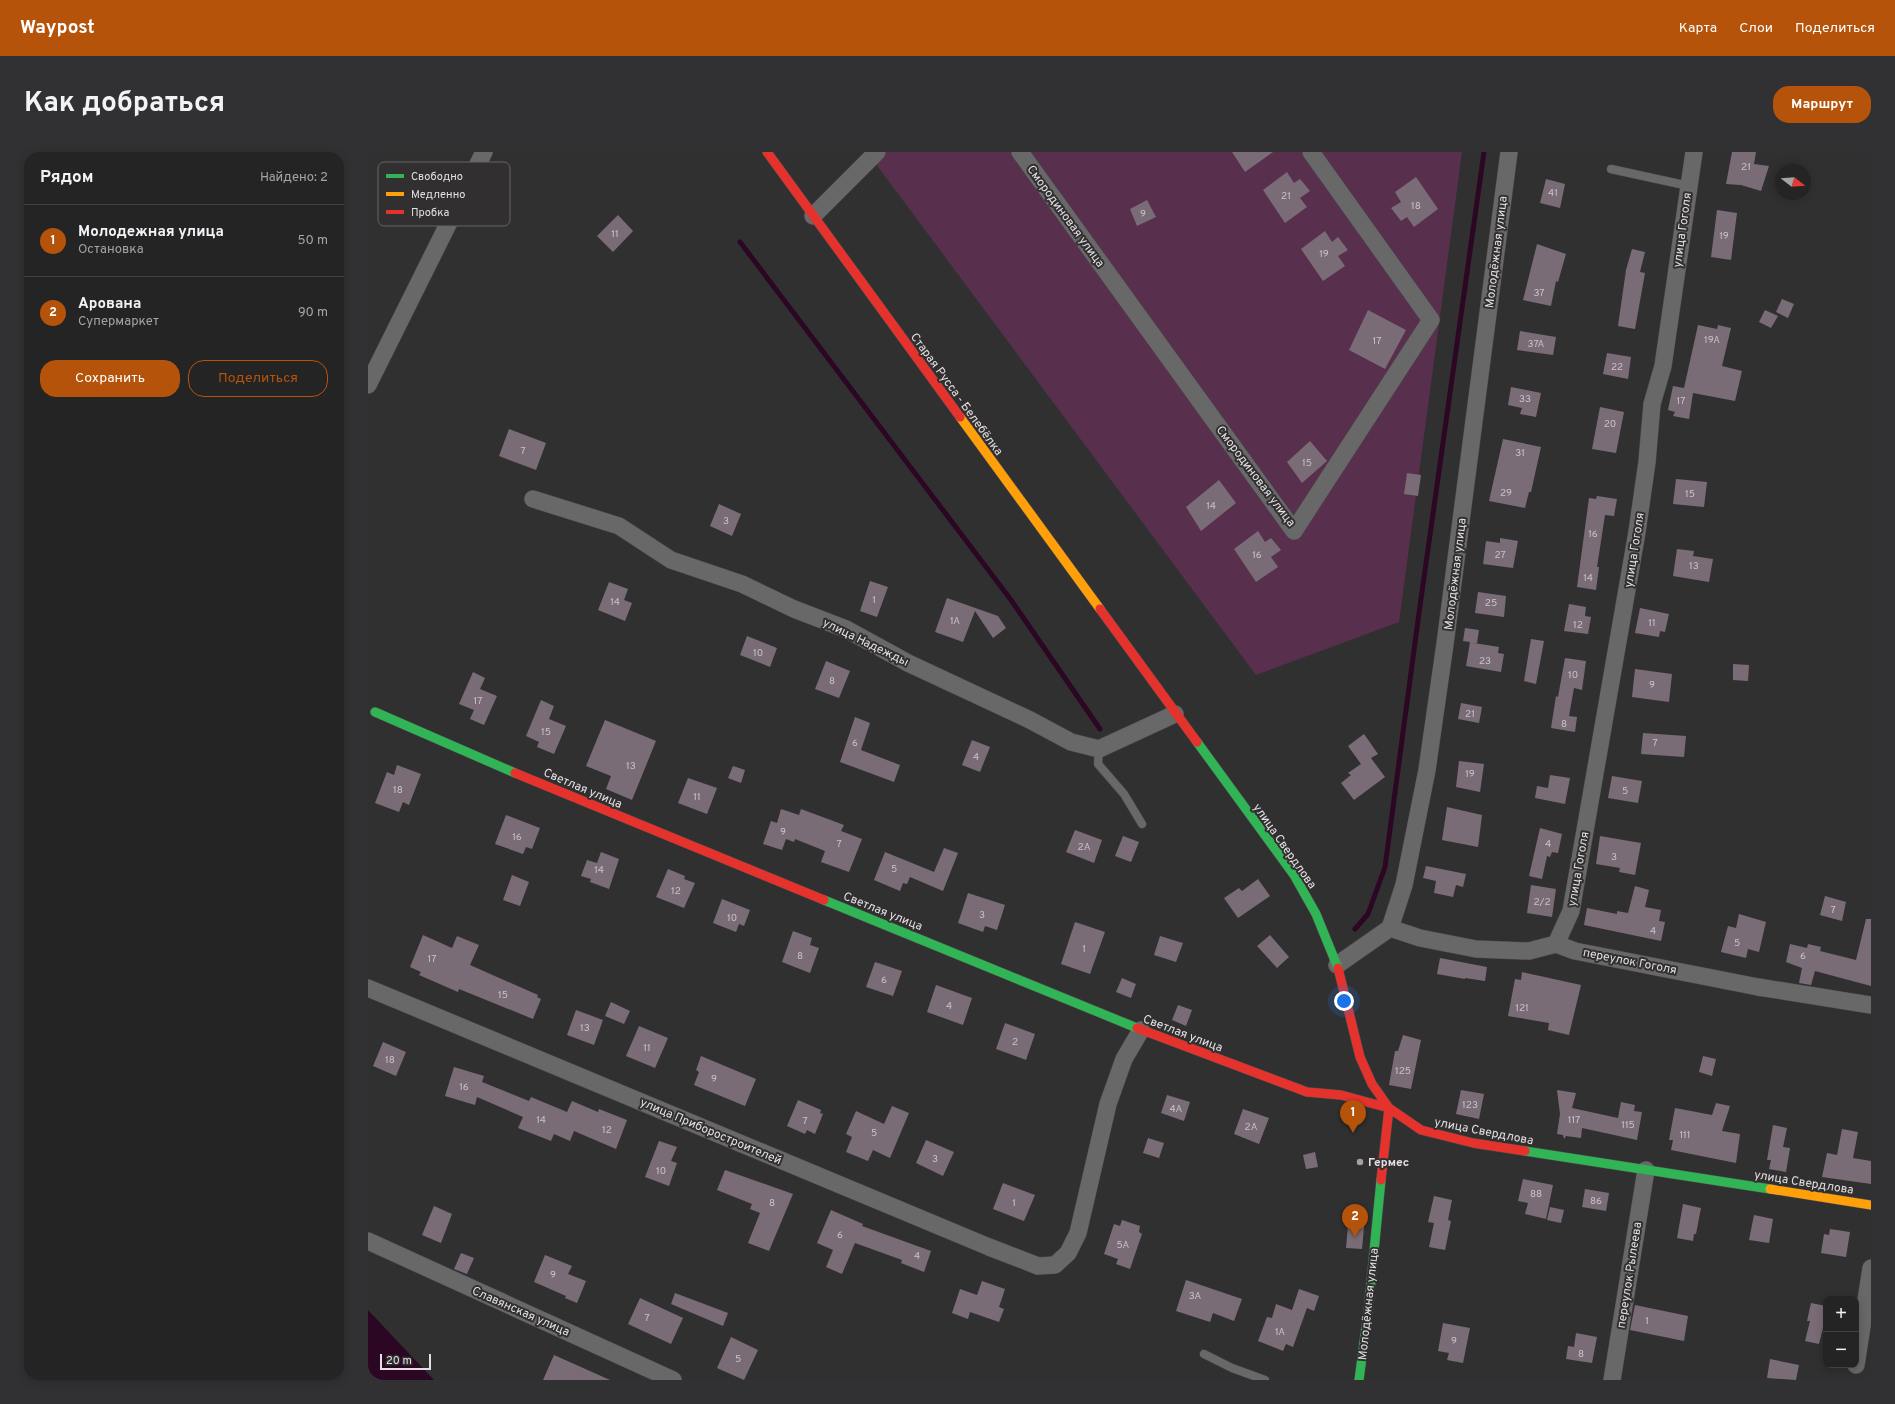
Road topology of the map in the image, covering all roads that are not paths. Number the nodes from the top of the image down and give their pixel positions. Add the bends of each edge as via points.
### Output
1 (484, 152) edge
2 (767, 152) edge
3 (878, 152) edge
4 (1020, 152) edge
5 (1311, 152) edge
6 (1509, 152) edge
7 (1694, 152) edge
8 (479, 162) edge
9 (1611, 169) dead end
10 (1689, 186) junction
11 (812, 216) junction
12 (447, 226) edge
13 (368, 385) edge
14 (534, 499) dead end
15 (1129, 650) joint
16 (375, 712) dead end
17 (1175, 714) junction
18 (1099, 749) junction
19 (1142, 824) dead end
20 (1390, 928) junction
21 (1556, 944) junction
22 (1338, 965) junction
23 (368, 988) edge
24 (1871, 1005) edge
25 (1141, 1030) junction
26 (1389, 1108) junction
27 (1646, 1170) junction
28 (1871, 1205) edge
29 (368, 1242) edge
30 (1871, 1268) edge
31 (1859, 1346) edge
32 (1204, 1354) dead end
33 (1856, 1368) edge
34 (673, 1380) edge
35 (1265, 1380) edge
36 (1359, 1380) edge
37 (1612, 1380) edge
38 (1854, 1380) edge

1 - 8 street
2 - 11 street, Старая Русса - Белебёлка
3 - 11 street
4 - 5 street, Смородиновая улица via 1294,531 1431,320
6 - 20 street, Молодёжная улица via 1427,770 1404,885
7 - 10 street, улица Гоголя
9 - 10 lane
10 - 21 street, улица Гоголя via 1663,366 1652,404 1637,532 1571,911
11 - 15 street, Старая Русса - Белебёлка
12 - 13 street
14 - 18 street, улица Надежды via 620,526 671,560 742,584 794,609 846,629 1071,742
15 - 17 street, улица Свердлова
16 - 25 street, Светлая улица via 566,795
17 - 18 street
17 - 22 street, улица Свердлова via 1294,874 1316,914
18 - 19 lane via 1098,764 1124,794
20 - 21 street via 1420,938 1476,949 1529,951
20 - 22 street
21 - 24 street, переулок Гоголя via 1575,951 1758,987
22 - 26 street, улица Свердлова via 1360,1057 1372,1084
23 - 25 street, улица Приборостроителей via 1038,1266 1055,1265 1068,1253 1078,1233 1108,1104 1124,1059
25 - 26 street, Светлая улица via 1299,1089 1341,1095
26 - 27 street, улица Свердлова via 1421,1130 1473,1143
26 - 36 street, Молодёжная улица
27 - 28 street, улица Свердлова
27 - 37 street, переулок Рылеева
29 - 34 street, Славянская улица
30 - 31 street
32 - 35 lane
33 - 38 street

